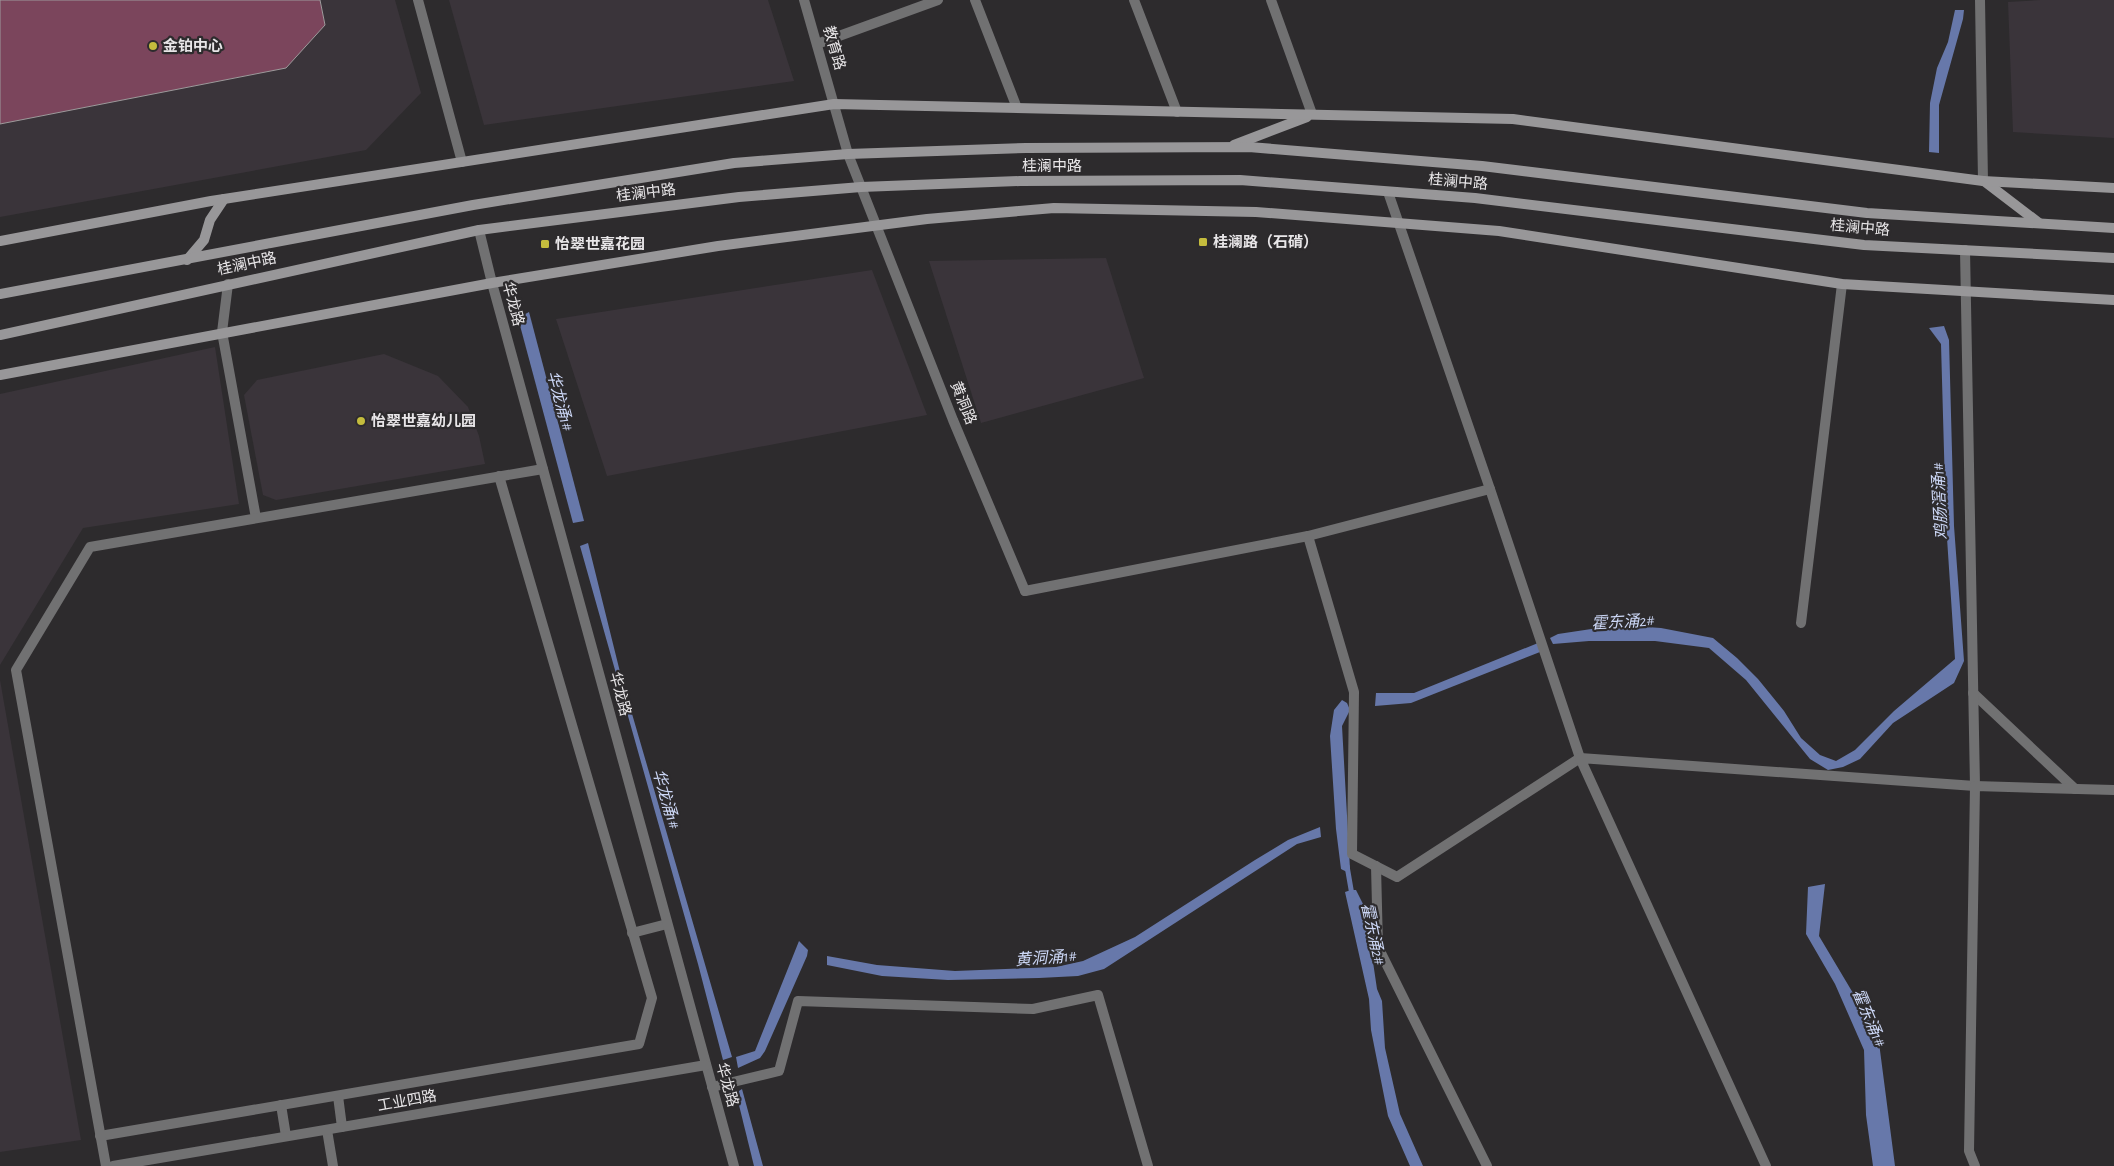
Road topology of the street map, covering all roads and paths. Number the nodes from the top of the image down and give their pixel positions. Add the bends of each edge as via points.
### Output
1 (418, 0) edge
2 (804, 0) edge
3 (938, 0) edge
4 (976, 0) edge
5 (1134, 0) edge
6 (1271, 0) edge
7 (1980, 0) edge
8 (817, 44) junction
9 (834, 104) junction
10 (1017, 108) junction
11 (1177, 112) junction
12 (1312, 114) junction
13 (1229, 147) junction
14 (848, 154) junction
15 (462, 162) junction
16 (1983, 181) junction
17 (861, 187) junction
18 (2114, 188) edge
19 (1388, 192) junction
20 (224, 199) junction
21 (2038, 223) junction
22 (1400, 224) junction
23 (876, 226) junction
24 (2114, 228) edge
25 (479, 230) junction
26 (0, 241) edge
27 (1965, 250) junction
28 (2114, 258) edge
29 (186, 260) junction
30 (492, 283) junction
31 (228, 284) junction
32 (1842, 284) junction
33 (1967, 292) junction
34 (0, 294) edge
35 (2114, 300) edge
36 (222, 332) junction
37 (0, 335) edge
38 (0, 375) edge
39 (543, 469) junction
40 (499, 476) junction
41 (1490, 489) junction
42 (256, 518) junction
43 (1308, 536) junction
44 (1801, 623) dead end
45 (1973, 693) junction
46 (1580, 758) junction
47 (1975, 786) junction
48 (2075, 789) junction
49 (2114, 790) edge
50 (1376, 866) junction
51 (667, 924) junction
52 (632, 933) junction
53 (706, 1065) junction
54 (712, 1087) junction
55 (338, 1096) junction
56 (281, 1106) junction
57 (342, 1127) junction
58 (327, 1130) junction
59 (100, 1136) junction
60 (286, 1136) junction
61 (106, 1166) edge
62 (113, 1166) edge
63 (333, 1166) edge
64 (734, 1166) edge
65 (1148, 1166) edge
66 (1487, 1166) edge
67 (1766, 1166) edge
68 (1974, 1166) edge

1 - 15 street
2 - 8 street, 教育路
3 - 8 street
4 - 10 street
5 - 11 street
6 - 12 street
7 - 16 street
8 - 9 street, 教育路
9 - 10 main road
9 - 14 street, 教育路
9 - 15 main road
10 - 11 main road
11 - 12 main road
12 - 13 main road
12 - 16 main road via 1513,118
13 - 14 main road, 桂澜中路 via 1026,148
13 - 21 main road, 桂澜中路 via 1482,166 1867,213
14 - 17 street, 黄洞路
14 - 29 main road, 桂澜中路 via 734,163 492,202
15 - 20 main road
16 - 18 main road
16 - 21 main road
17 - 19 main road, 桂澜中路 via 1020,181 1240,180
17 - 23 street, 黄洞路
17 - 25 main road, 桂澜中路 via 739,197
19 - 22 street
19 - 27 main road, 桂澜中路 via 1475,198 1864,245
20 - 26 main road
20 - 29 main road via 210,220 204,240
21 - 24 main road, 桂澜中路
22 - 23 main road via 1256,212 1054,208
22 - 32 main road via 1499,232
22 - 41 street
23 - 30 main road via 718,246
23 - 43 street, 黄洞路 via 1025,591
25 - 30 street, 华龙路
25 - 31 main road, 桂澜中路
27 - 28 main road, 桂澜中路
27 - 33 street
29 - 34 main road, 桂澜中路
30 - 36 main road
30 - 39 street, 华龙路
31 - 36 street
31 - 37 main road, 桂澜中路
32 - 33 main road
32 - 44 street
33 - 35 main road
33 - 45 street
36 - 38 main road
36 - 42 street
39 - 40 street
39 - 51 street, 华龙路
40 - 42 street
40 - 52 street
41 - 43 street
41 - 46 street
42 - 59 street via 90,546 16,670
43 - 50 street via 1354,692 1352,854
45 - 47 street
45 - 48 street
46 - 47 street
46 - 50 street via 1397,877
46 - 67 street
47 - 48 street
47 - 68 street via 1969,1151
48 - 49 street
50 - 66 street via 1378,947
51 - 52 street
51 - 53 street, 华龙路
52 - 55 street via 652,998 639,1044
53 - 54 street, 华龙路
53 - 57 street, 工业四路
54 - 64 street, 华龙路
54 - 65 street via 780,1071 798,1001 1033,1009 1098,995
55 - 56 street
55 - 57 street
56 - 59 street
56 - 60 street
57 - 58 street, 工业四路
58 - 60 street, 工业四路
58 - 63 street
59 - 61 street
60 - 62 street, 工业四路

